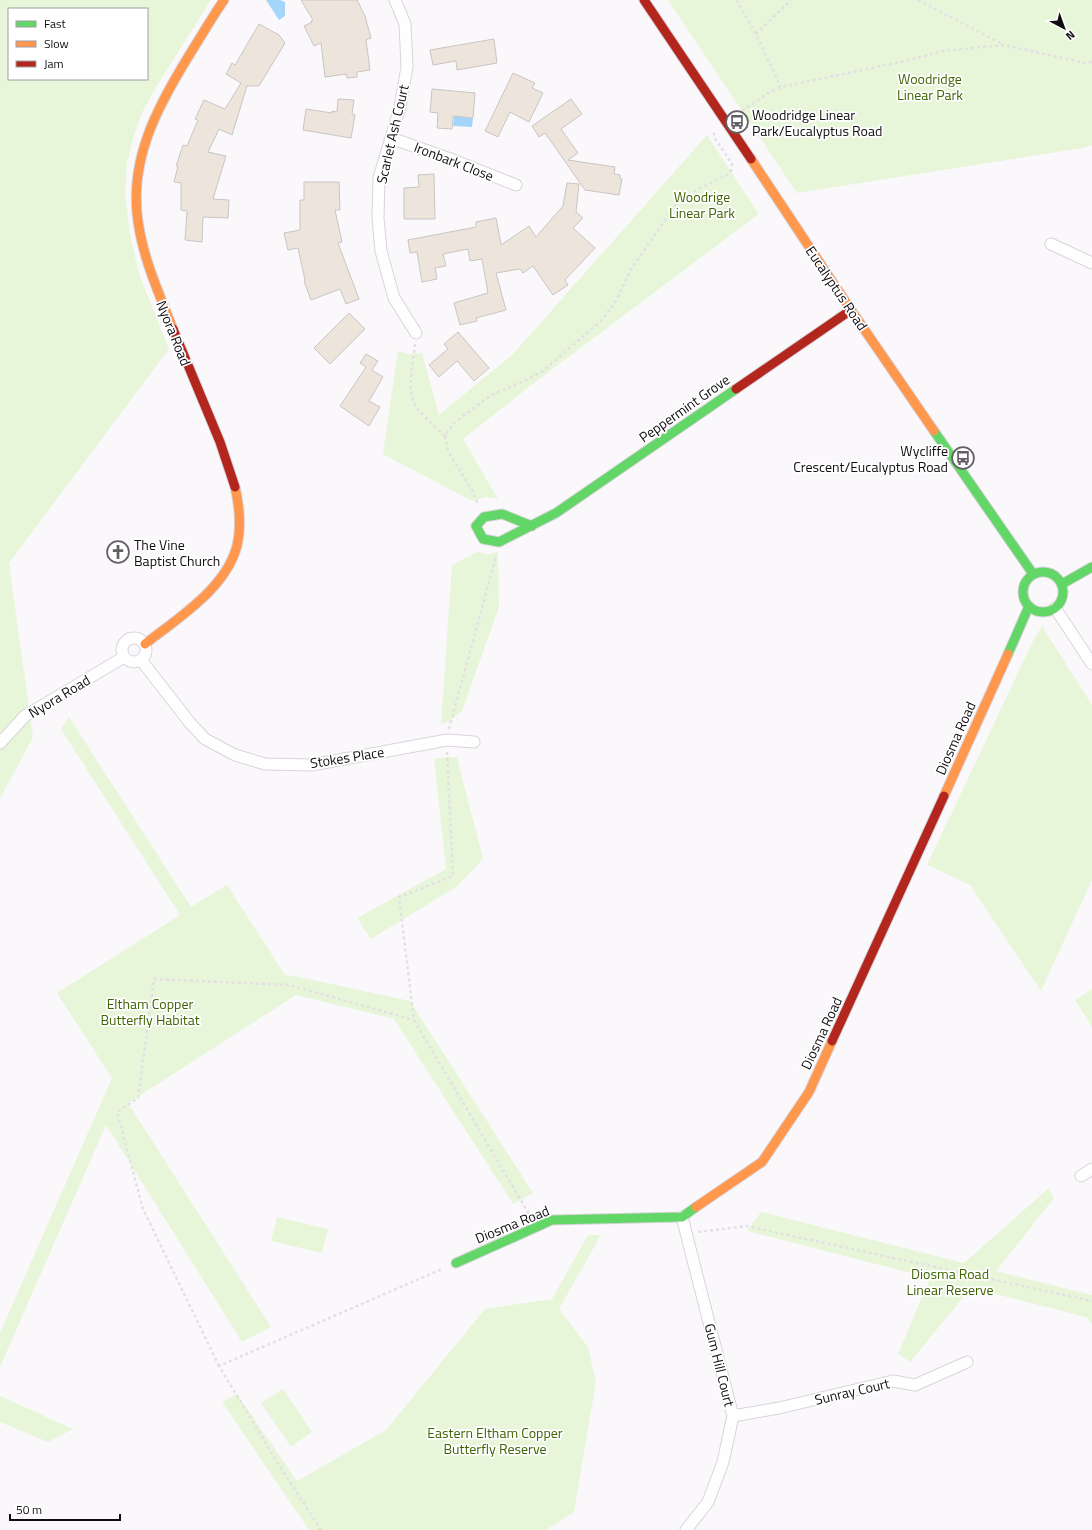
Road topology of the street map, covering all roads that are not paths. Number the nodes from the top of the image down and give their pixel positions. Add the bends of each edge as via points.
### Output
1 (224, 0) edge
2 (395, 0) edge
3 (644, 0) edge
4 (391, 138) junction
5 (516, 185) dead end
6 (1051, 244) dead end
7 (1092, 263) edge
8 (851, 310) junction
9 (416, 333) road end
10 (532, 526) junction
11 (1092, 568) edge
12 (1033, 574) junction
13 (1062, 584) junction
14 (1029, 606) junction
15 (1055, 608) junction
16 (145, 644) junction
17 (124, 657) junction
18 (141, 660) junction
19 (1092, 664) edge
20 (474, 742) dead end
21 (0, 743) edge
22 (1092, 1169) edge
23 (1081, 1176) dead end
24 (682, 1217) junction
25 (456, 1263) road end
26 (967, 1362) dead end
27 (733, 1416) junction
28 (686, 1530) edge

1 - 16 street, Nyora Road via 155,113 139,165 136,196 141,237 151,276 227,461 239,513 239,534 235,554 214,587
2 - 4 street, Scarlet Ash Court via 405,24 407,67
3 - 8 street, Eucalyptus Road
4 - 5 street, Ironbark Close
4 - 9 street, Scarlet Ash Court via 380,178 378,218 381,251 394,298
6 - 7 street
8 - 10 street, Peppermint Grove via 556,513
8 - 12 street, Eucalyptus Road
10 - 10 street, Peppermint Grove via 502,514 484,516 476,526 483,539 499,542
11 - 13 street
12 - 13 street via 1053,574
12 - 14 street via 1023,589
13 - 15 street via 1063,598
14 - 15 street via 1039,612
14 - 24 street, Diosma Road via 809,1092 762,1162
15 - 19 street
16 - 17 street via 139,638 128,639 122,649
16 - 18 street via 147,651
17 - 18 street via 132,662
17 - 21 street, Nyora Road via 25,716
18 - 20 street, Stokes Place via 205,739 235,754 264,764 312,765 447,740
22 - 23 street
24 - 25 street, Diosma Road via 552,1220
24 - 27 street, Gum Hill Court
26 - 27 street, Sunray Court via 915,1385 893,1381 779,1408
27 - 28 street, Gum Hill Court via 723,1462 708,1502

